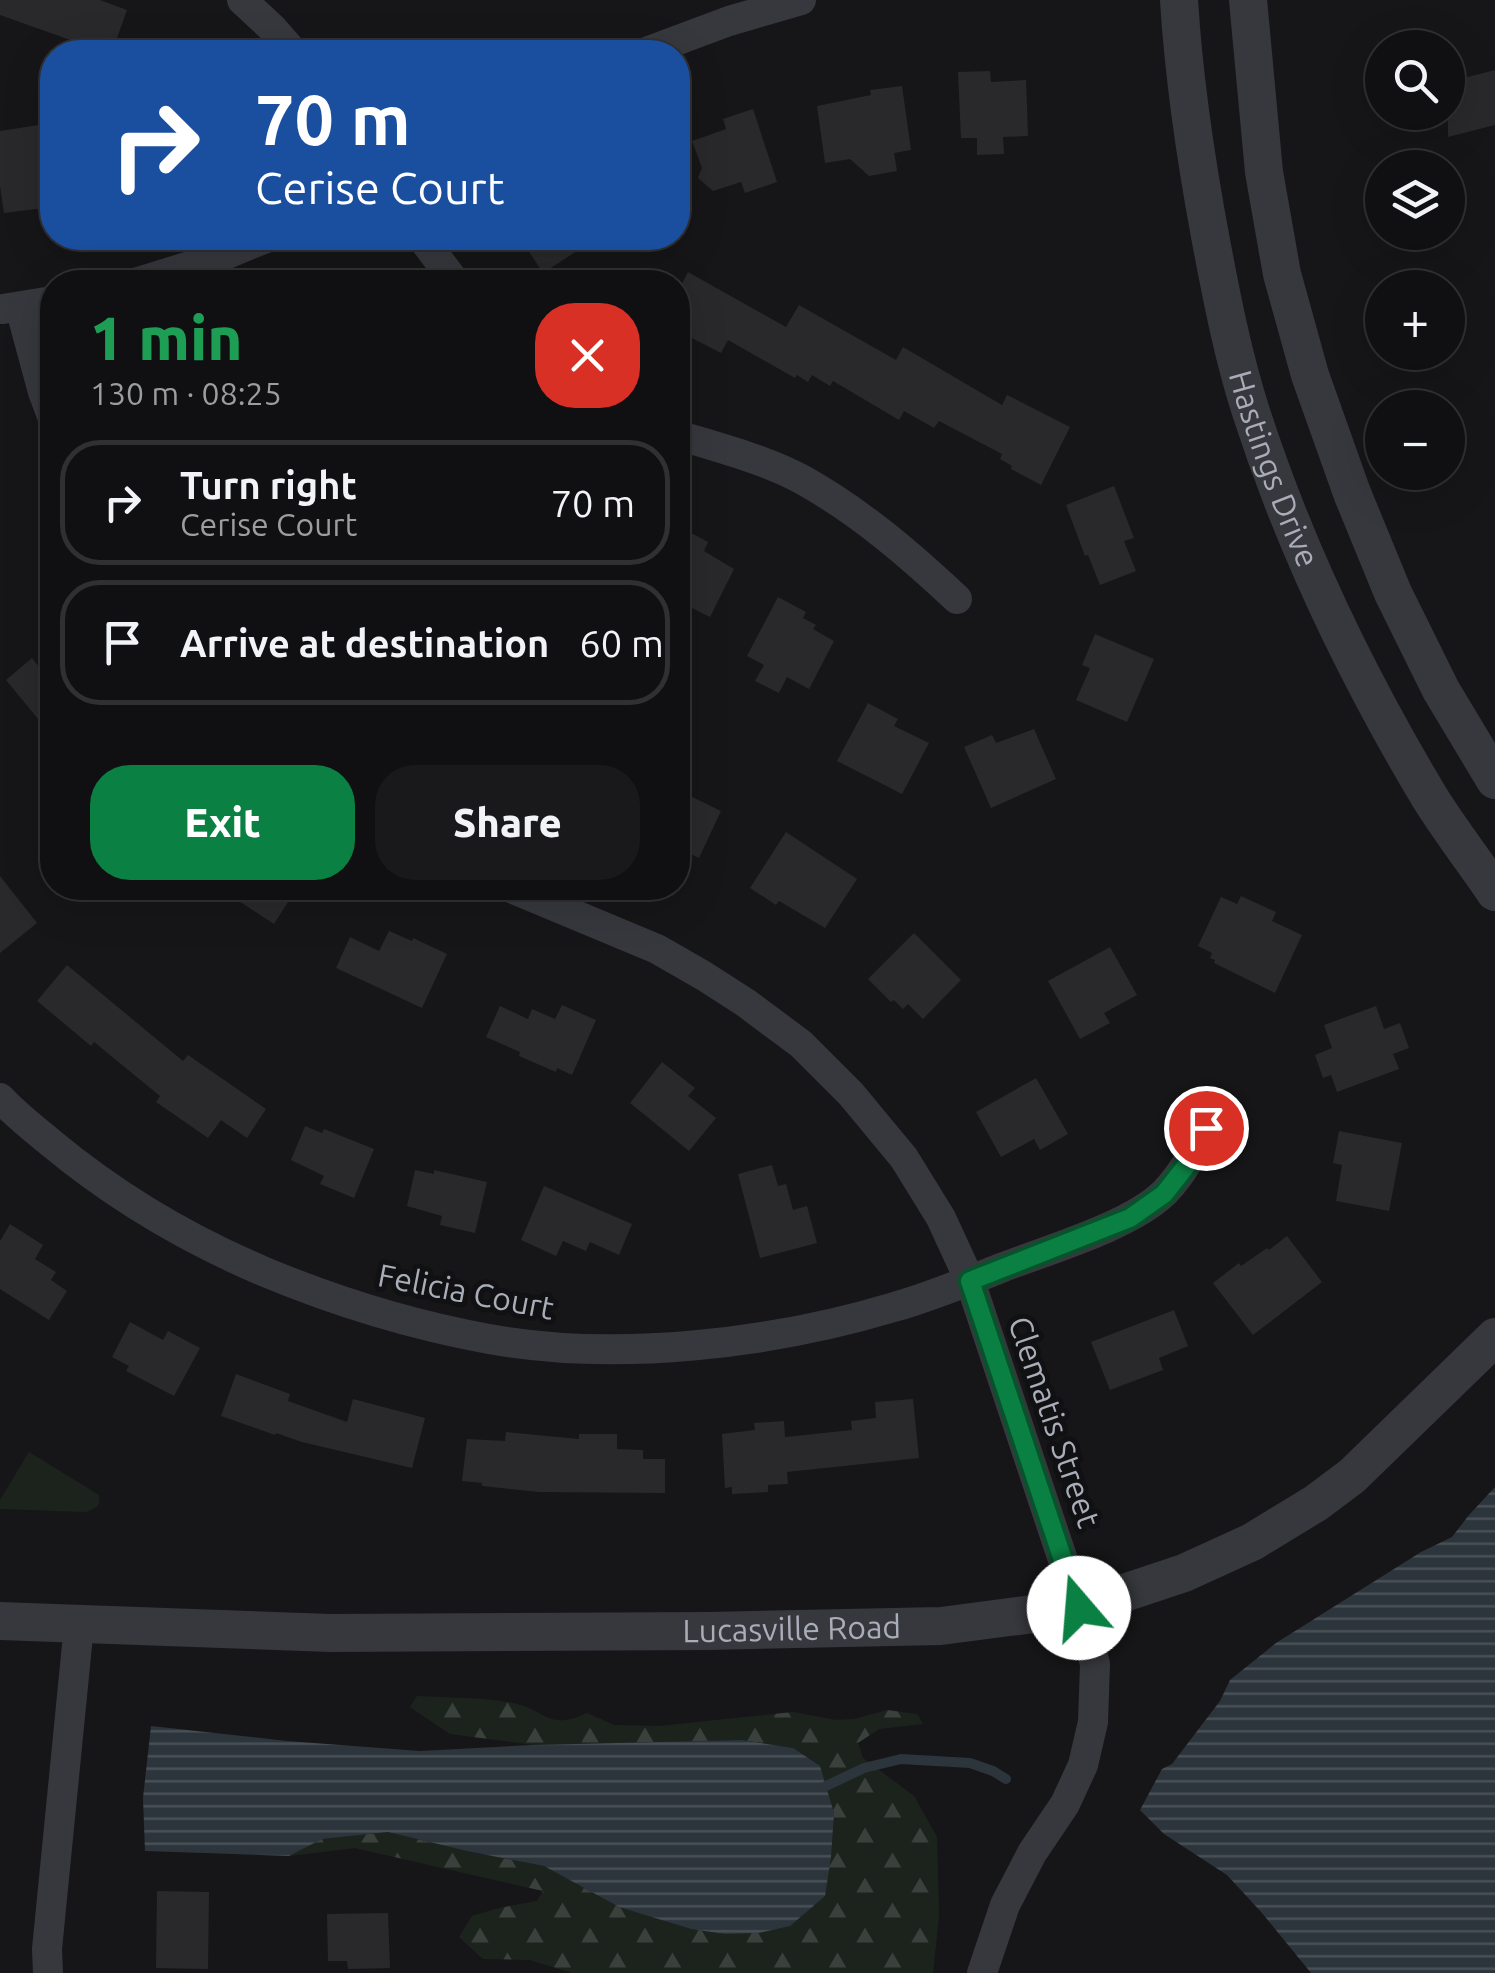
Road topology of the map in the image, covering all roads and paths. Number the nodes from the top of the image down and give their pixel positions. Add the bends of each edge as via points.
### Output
1 (242, 0) edge
2 (801, 0) edge
3 (1179, 0) edge
4 (1248, 0) edge
5 (282, 40) edge
6 (677, 40) edge
7 (237, 250) edge
8 (177, 270) edge
9 (40, 303) edge
10 (10, 308) edge
11 (40, 384) edge
12 (690, 439) edge
13 (957, 599) dead end
14 (1495, 780) edge
15 (1495, 892) edge
16 (540, 900) edge
17 (0, 1098) edge
18 (1206, 1128) dead end
19 (970, 1281) junction
20 (1495, 1337) edge
21 (1079, 1608) junction
22 (0, 1621) edge
23 (79, 1626) junction
24 (48, 1973) edge
25 (982, 1973) edge

1 - 5 street
2 - 6 street
3 - 15 street, Hastings Drive via 1184,78 1224,310 1271,470 1376,701
4 - 14 street, Hastings Drive via 1264,172 1310,375 1393,594
7 - 8 street
9 - 10 street
10 - 11 street
12 - 13 street via 800,478 905,550
16 - 19 street, Clematis Street via 657,949 801,1044 904,1158
17 - 19 street, Felicia Court via 86,1173 225,1255 399,1319 490,1340 641,1349 731,1342 894,1307
18 - 19 street, Felicia Court via 1164,1194 1130,1218
19 - 21 street, Clematis Street
20 - 21 street, Lucasville Road via 1316,1503 1184,1573
21 - 23 street, Lucasville Road via 940,1626 709,1631
21 - 25 street, Clematis Street via 1095,1664 1083,1765 1005,1905
22 - 23 street, Lucasville Road
23 - 24 street

